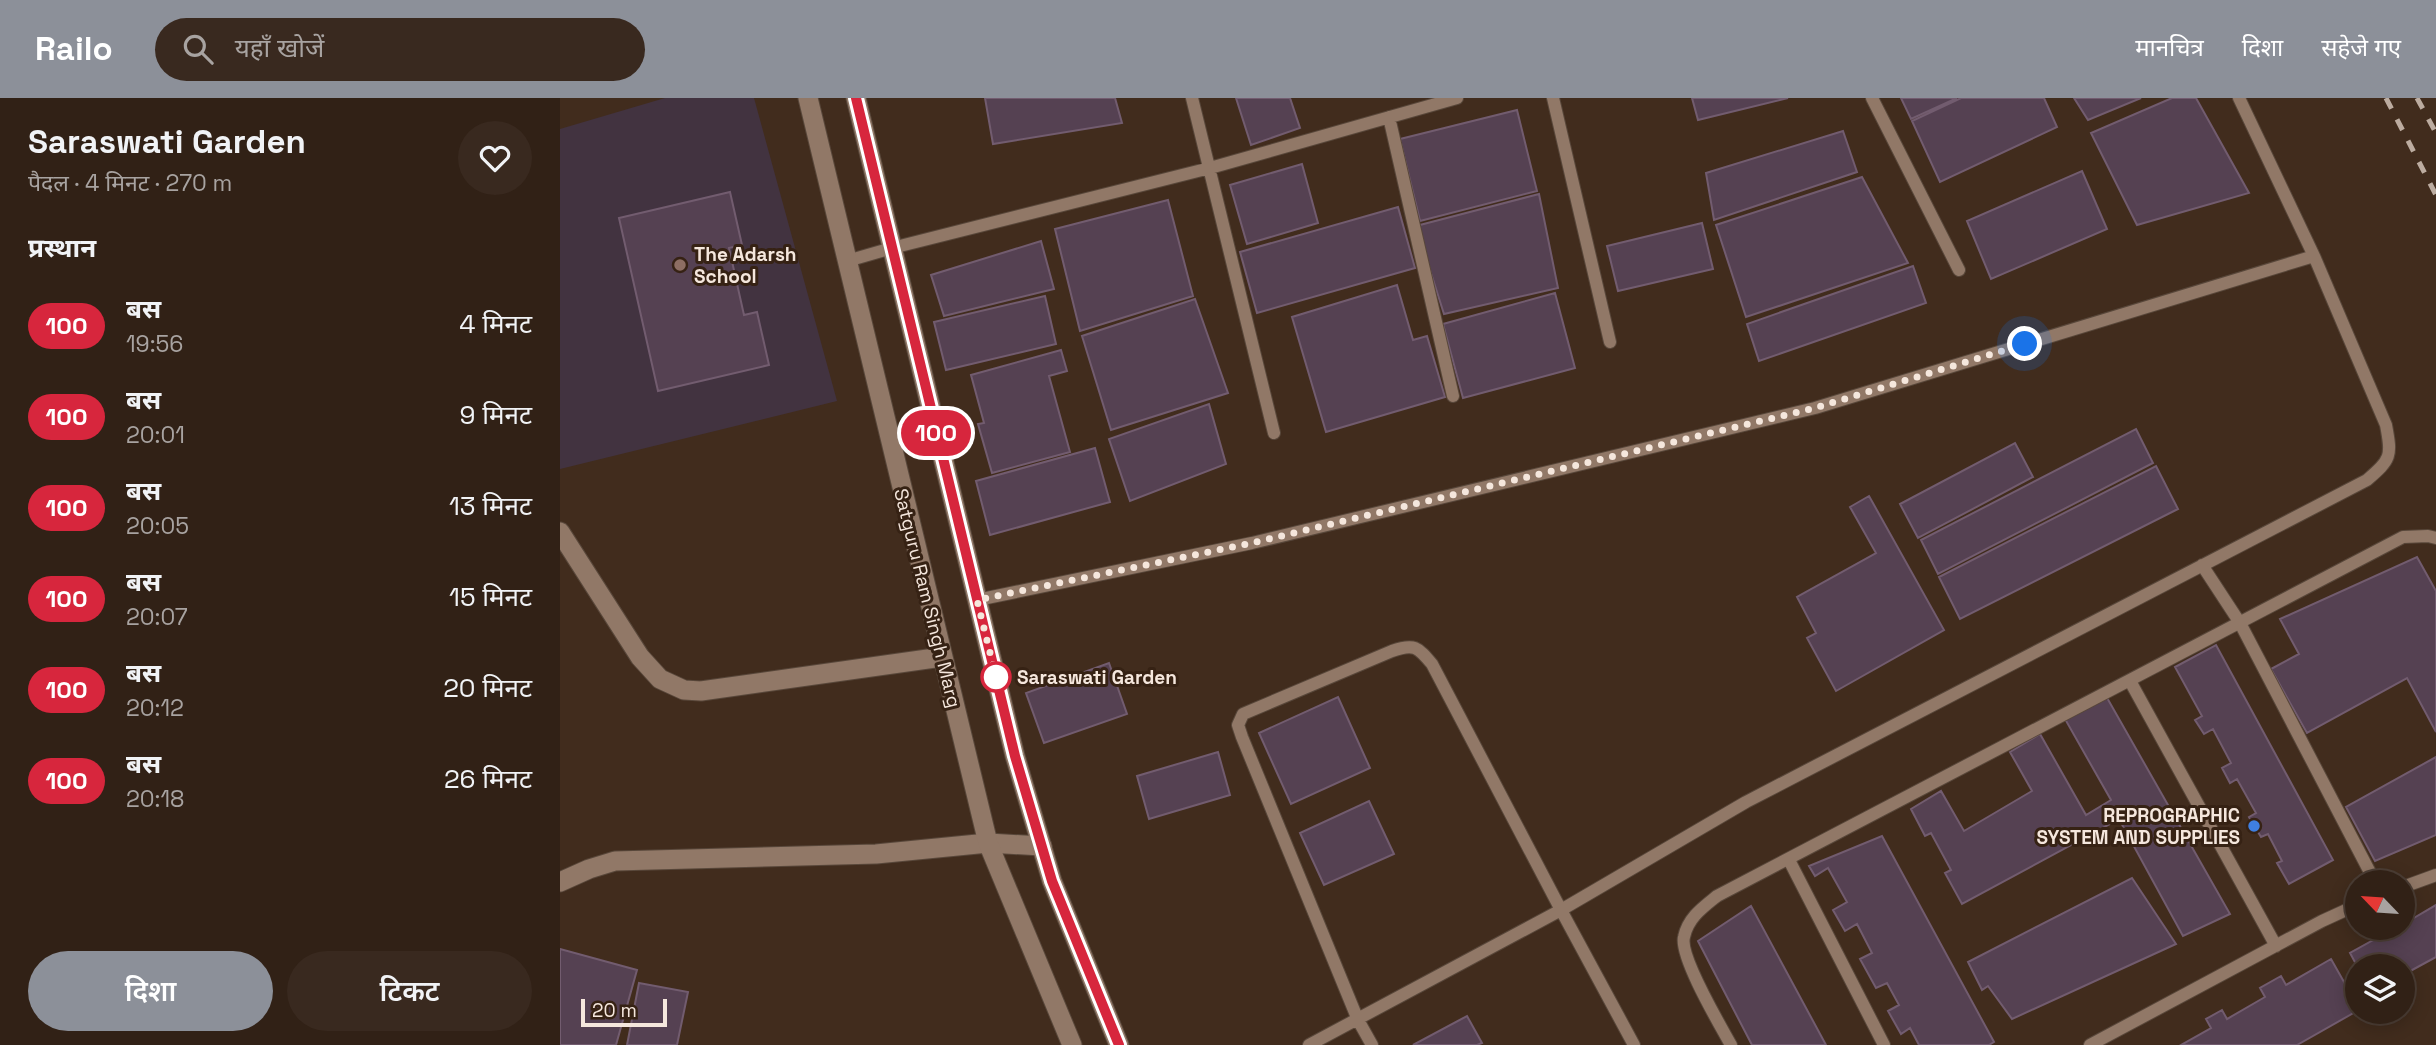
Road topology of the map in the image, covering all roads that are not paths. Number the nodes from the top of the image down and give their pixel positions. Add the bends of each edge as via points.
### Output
1 (808, 98) edge
2 (856, 98) edge
3 (1192, 98) edge
4 (1457, 98) edge
5 (1553, 98) edge
6 (1872, 98) edge
7 (2239, 98) edge
8 (1389, 117) junction
9 (1210, 168) junction
10 (892, 247) junction
11 (2314, 256) junction
12 (847, 261) junction
13 (1959, 270) dead end
14 (1610, 342) dead end
15 (1453, 396) dead end
16 (1274, 433) dead end
17 (560, 532) edge
18 (2436, 538) edge
19 (2202, 565) junction
20 (977, 600) junction
21 (2240, 623) junction
22 (942, 657) junction
23 (2130, 681) junction
24 (988, 843) junction
25 (1042, 846) junction
26 (1789, 860) junction
27 (2369, 870) edge
28 (2436, 875) edge
29 (560, 882) edge
30 (2415, 883) edge
31 (1561, 910) junction
32 (2345, 911) edge
33 (2276, 946) junction
34 (1358, 1020) junction
35 (1072, 1045) edge
36 (1119, 1045) edge
37 (1309, 1045) edge
38 (1372, 1045) edge
39 (1634, 1045) edge
40 (1731, 1045) edge
41 (1884, 1045) edge
42 (2090, 1045) edge

1 - 12 main road, Satguru Ram Singh Marg
2 - 10 main road
3 - 9 lane
4 - 8 lane
5 - 14 lane
6 - 13 lane
7 - 11 lane
8 - 9 lane
8 - 15 lane
9 - 10 lane
9 - 16 lane
10 - 12 lane
10 - 20 main road
11 - 19 lane via 2386,425 2391,449 2384,464 2367,480
11 - 20 lane via 1815,408 1252,543
12 - 22 main road, Satguru Ram Singh Marg
17 - 22 main road via 640,657 660,679 684,690
18 - 21 lane via 2403,537
19 - 21 lane
19 - 31 lane via 1745,802
20 - 25 main road
21 - 23 lane
21 - 27 lane
22 - 24 main road, Satguru Ram Singh Marg
23 - 26 lane
23 - 33 lane
24 - 25 main road
24 - 29 main road via 876,854 615,861
24 - 35 main road, Satguru Ram Singh Marg
25 - 36 main road
26 - 40 lane via 1717,896 1694,914 1683,939 1685,957
26 - 41 lane
28 - 30 lane
31 - 34 lane
31 - 34 lane via 1420,649 1407,646 1392,651 1255,707 1243,714 1238,725
31 - 39 lane
32 - 33 lane
33 - 42 lane
34 - 37 lane
34 - 38 lane

